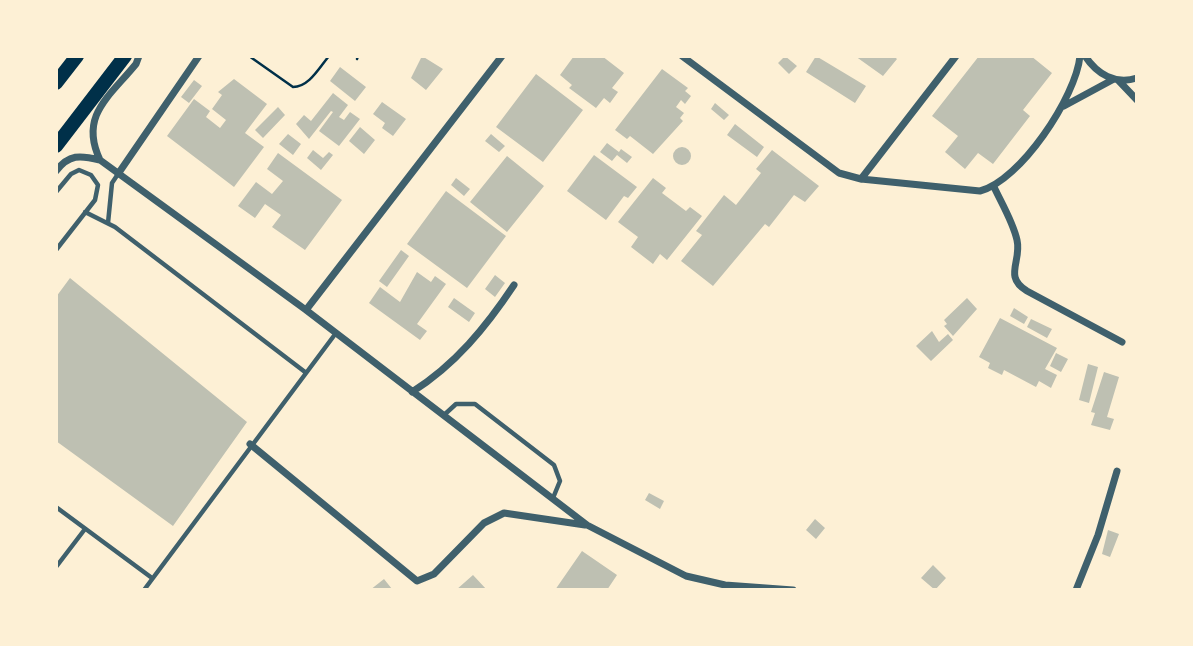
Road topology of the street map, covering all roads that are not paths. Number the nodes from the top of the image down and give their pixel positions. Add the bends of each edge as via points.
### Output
1 (77, 56) edge
2 (125, 56) edge
3 (139, 56) edge
4 (199, 56) edge
5 (502, 56) edge
6 (682, 56) edge
7 (956, 56) edge
8 (1083, 56) edge
9 (1137, 78) edge
10 (1116, 80) junction
11 (56, 83) edge
12 (1137, 100) edge
13 (1061, 109) junction
14 (56, 146) edge
15 (100, 160) junction
16 (56, 171) edge
17 (118, 174) junction
18 (861, 179) junction
19 (994, 187) junction
20 (56, 192) edge
21 (85, 212) junction
22 (108, 223) junction
23 (56, 250) edge
24 (514, 285) dead end
25 (306, 310) junction
26 (336, 333) junction
27 (1122, 342) dead end
28 (305, 372) junction
29 (412, 392) junction
30 (443, 416) junction
31 (250, 443) junction
32 (1117, 471) dead end
33 (552, 499) junction
34 (56, 507) edge
35 (587, 525) junction
36 (85, 529) junction
37 (56, 567) edge
38 (152, 578) junction
39 (144, 590) edge
40 (793, 590) edge
41 (1076, 590) edge

1 - 11 main road
2 - 14 main road
3 - 15 street via 92,122 90,138
4 - 17 street
5 - 25 street
6 - 18 street via 828,168
7 - 18 street
8 - 10 street via 1102,75
8 - 13 street
9 - 10 street
10 - 12 street
10 - 13 street
13 - 19 street via 1012,173
15 - 16 street via 78,155 65,160
15 - 17 street
17 - 22 lane via 112,183
17 - 25 street
18 - 19 street via 980,191
19 - 27 street via 1017,238 1016,282
20 - 21 lane via 71,174 88,172 98,190
21 - 22 lane
21 - 23 lane
22 - 28 lane
24 - 29 street via 467,347 442,372
25 - 26 street
26 - 28 lane
26 - 29 street
28 - 31 lane
29 - 30 street
30 - 33 street
30 - 33 lane via 456,404 475,404 554,465 561,481
31 - 35 street via 417,581 434,574 484,523 504,513
31 - 38 lane
32 - 41 street
33 - 35 street
34 - 36 lane
35 - 40 street via 686,576 725,585
36 - 37 lane
36 - 38 lane
38 - 39 lane

